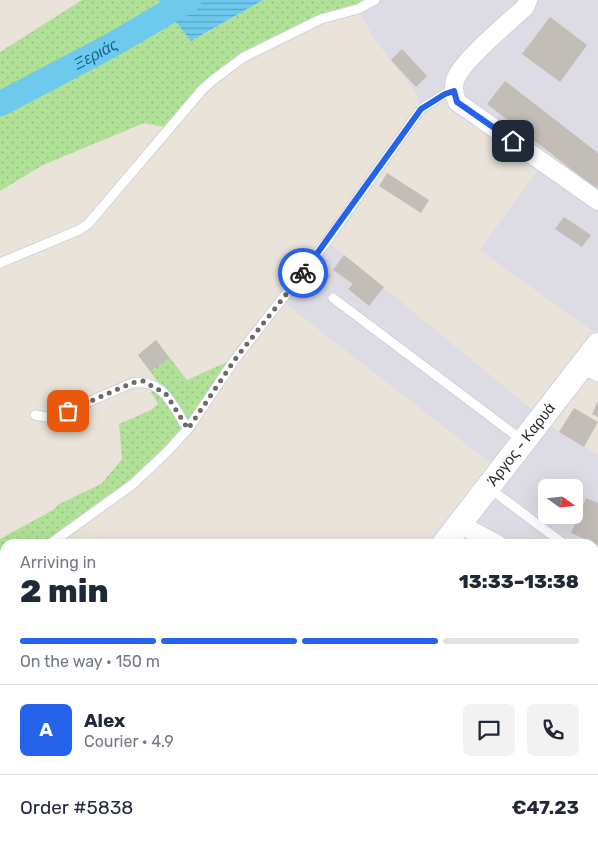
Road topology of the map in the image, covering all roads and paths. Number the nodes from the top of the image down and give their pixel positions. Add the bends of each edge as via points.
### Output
1 (376, 0) edge
2 (528, 0) edge
3 (454, 91) junction
4 (598, 201) edge
5 (0, 263) edge
6 (334, 298) dead end
7 (598, 345) edge
8 (590, 369) edge
9 (36, 414) dead end
10 (188, 429) junction
11 (523, 441) junction
12 (488, 488) junction
13 (459, 524) junction
14 (57, 539) edge
15 (448, 539) edge
16 (488, 539) edge
17 (557, 539) edge

1 - 5 lane via 358,9 321,19 244,56 202,90 88,224
2 - 3 street via 525,7 478,50 456,78
3 - 4 street via 457,102
3 - 10 lane via 421,109 322,248 236,358
6 - 11 lane
7 - 8 main road, Άργος - Καρυά
8 - 11 main road, Άργος - Καρυά
9 - 10 lane via 52,418 143,381 166,394
10 - 14 lane via 133,484
11 - 12 main road, Άργος - Καρυά
12 - 13 main road, Άργος - Καρυά
12 - 17 lane
13 - 15 main road, Άργος - Καρυά
13 - 16 street

